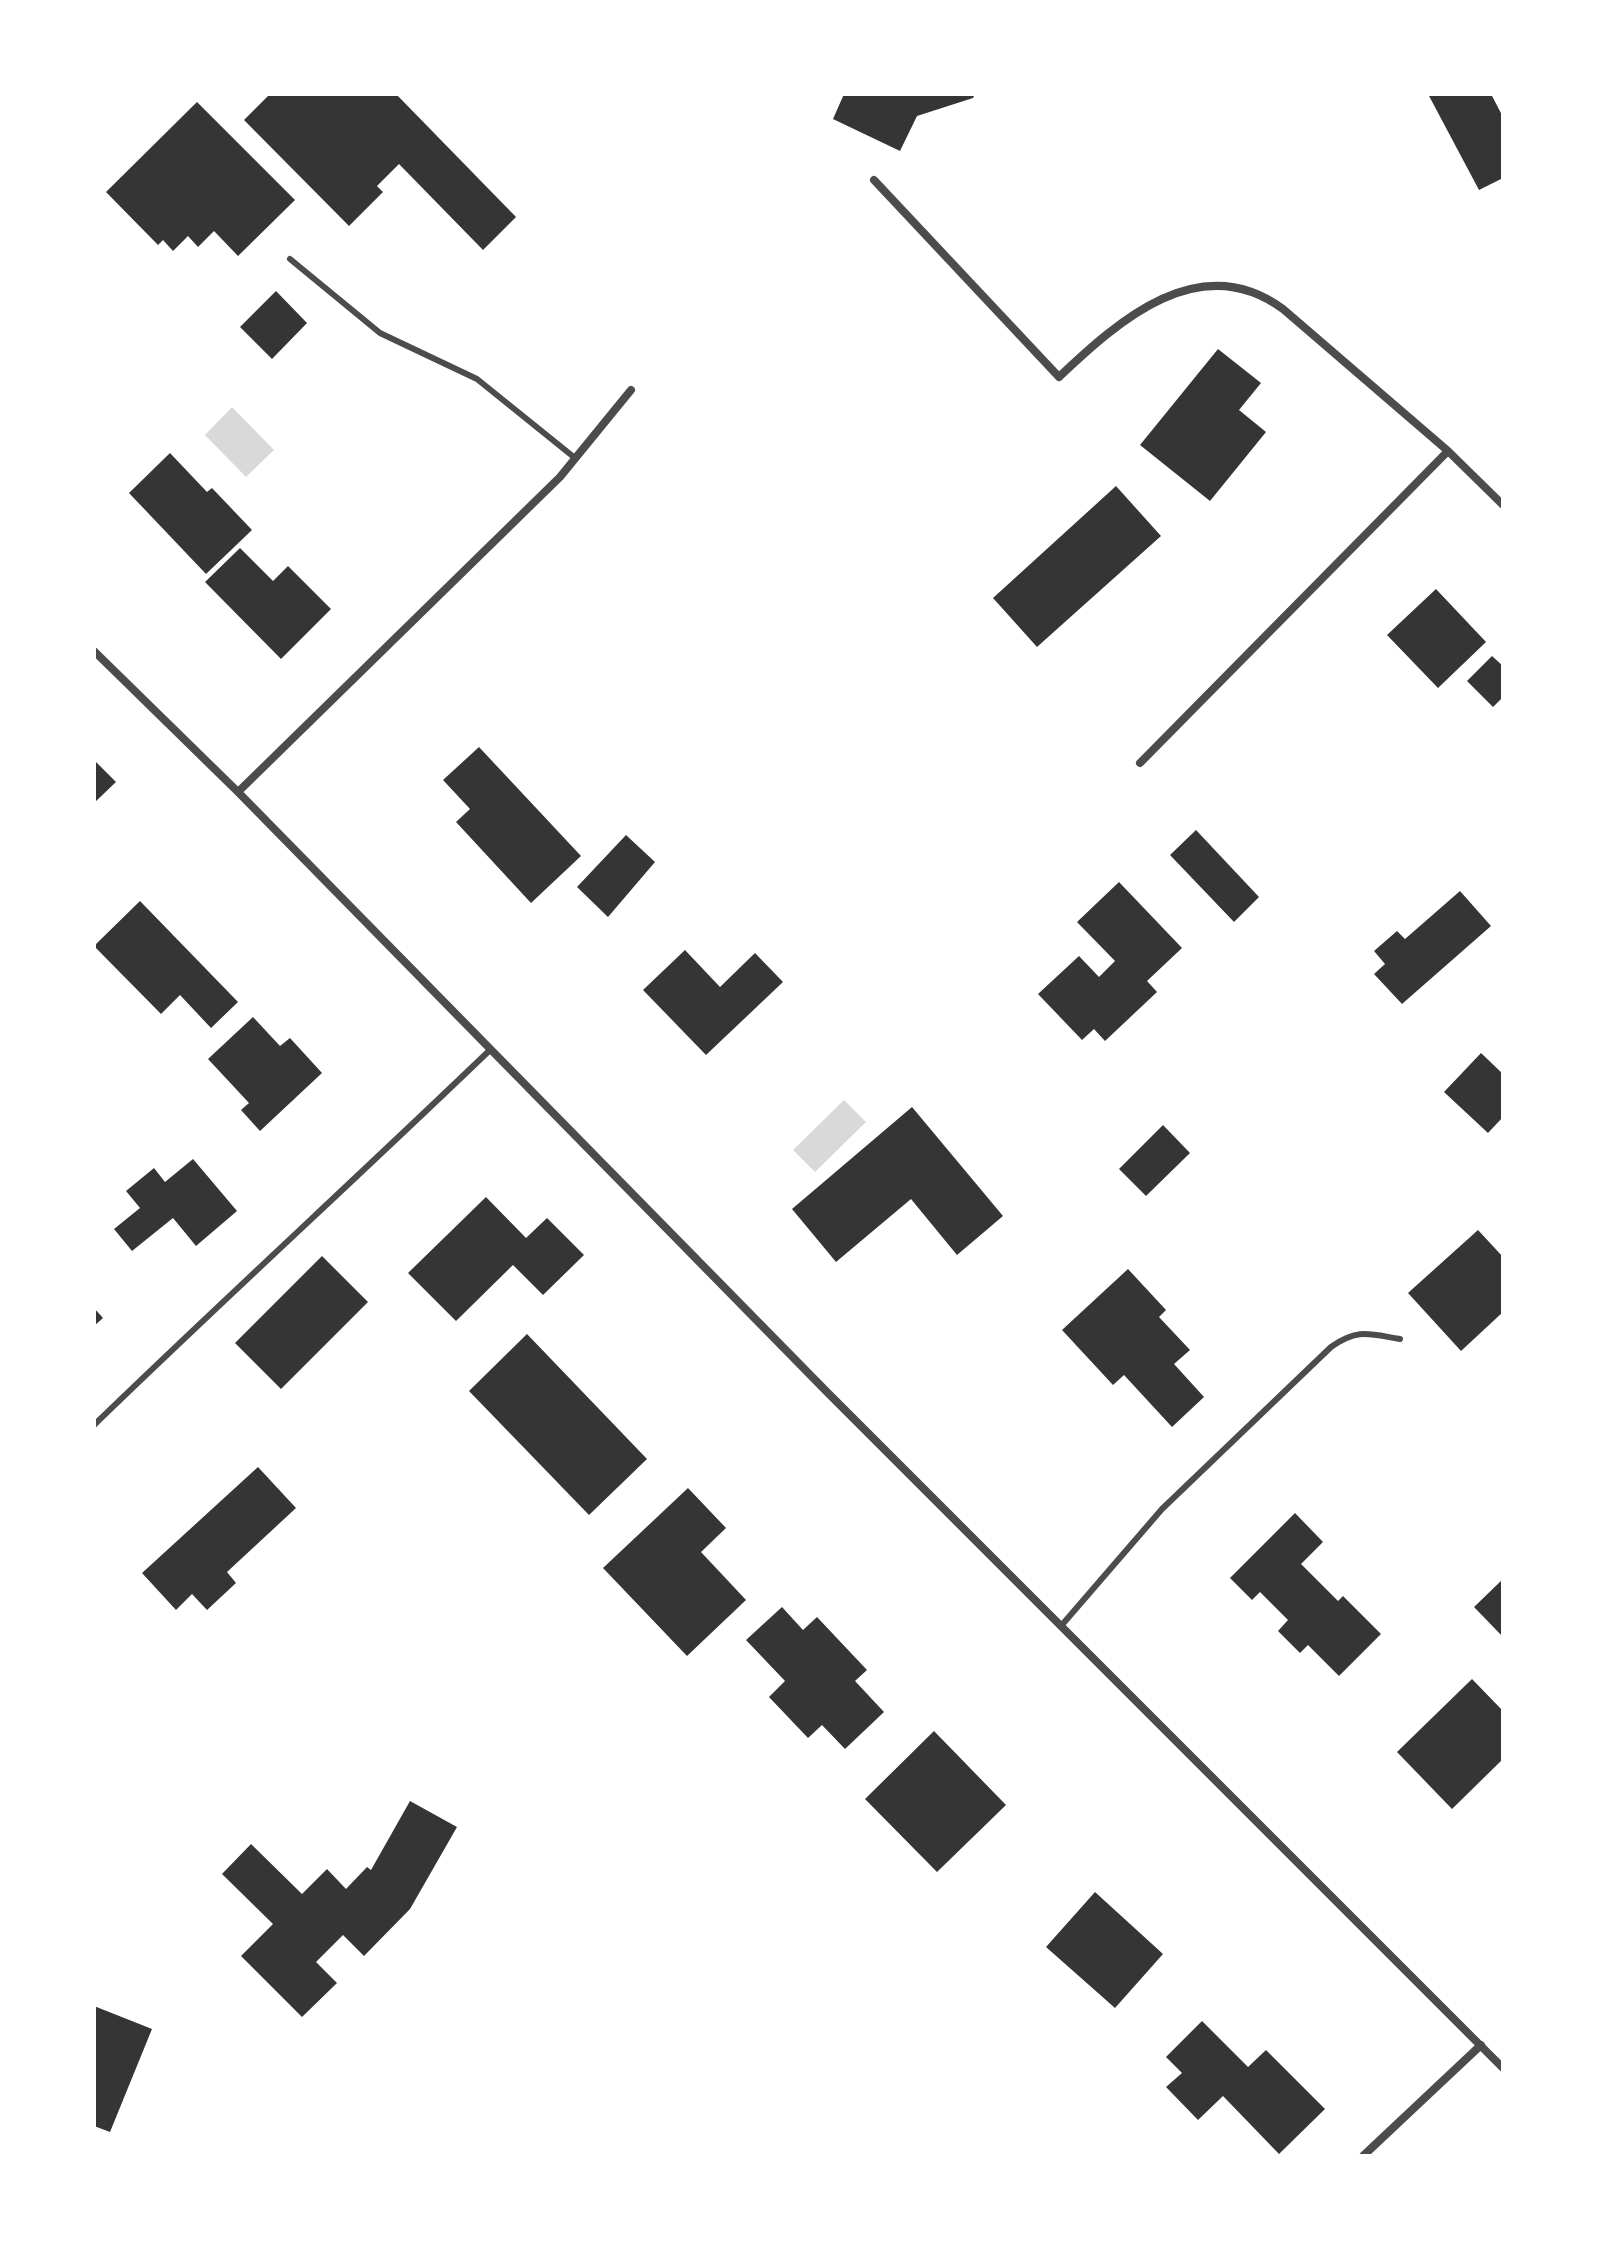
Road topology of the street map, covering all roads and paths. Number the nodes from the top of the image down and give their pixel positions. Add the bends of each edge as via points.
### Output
1 (874, 180) dead end
2 (290, 259) dead end
3 (631, 390) dead end
4 (1448, 451) junction
5 (575, 458) junction
6 (1503, 505) edge
7 (94, 651) edge
8 (1140, 763) dead end
9 (238, 792) junction
10 (491, 1049) junction
11 (1400, 1339) dead end
12 (94, 1425) edge
13 (1061, 1626) junction
14 (1481, 2045) junction
15 (1503, 2068) edge
16 (1363, 2156) edge

1 - 4 street via 1059,377 1146,306 1201,287 1236,287 1283,309
2 - 5 lane via 380,333 477,379
3 - 5 street
4 - 6 street
4 - 8 street
5 - 9 street
7 - 9 street
9 - 10 street
10 - 12 lane
10 - 13 street
11 - 13 lane via 1362,1333 1331,1347 1162,1509
13 - 14 street
14 - 15 street
14 - 16 street

